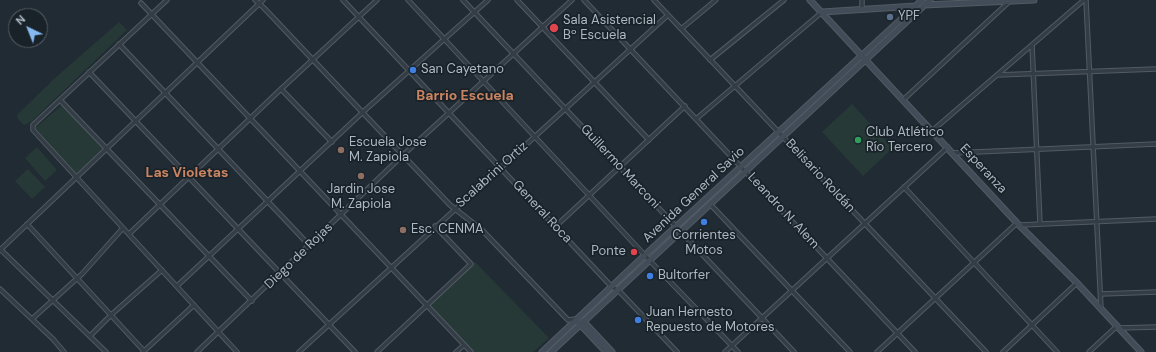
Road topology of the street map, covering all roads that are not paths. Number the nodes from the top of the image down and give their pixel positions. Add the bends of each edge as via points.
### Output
1 (167, 0) edge
2 (255, 0) edge
3 (263, 0) edge
4 (343, 0) edge
5 (377, 0) edge
6 (408, 0) edge
7 (463, 0) edge
8 (488, 0) edge
9 (517, 0) edge
10 (572, 0) edge
11 (584, 0) edge
12 (654, 0) edge
13 (716, 0) edge
14 (784, 0) edge
15 (810, 0) edge
16 (862, 0) edge
17 (930, 0) edge
18 (1011, 0) edge
19 (1034, 0) edge
20 (1085, 0) edge
21 (141, 3) dead end
22 (924, 3) edge
23 (259, 4) junction
24 (916, 6) junction
25 (862, 10) junction
26 (474, 12) junction
27 (822, 12) junction
28 (151, 15) junction
29 (668, 15) junction
30 (358, 17) junction
31 (543, 28) junction
32 (681, 29) junction
33 (445, 40) junction
34 (119, 44) junction
35 (1032, 45) junction
36 (630, 49) junction
37 (514, 54) junction
38 (864, 58) junction
39 (313, 59) junction
40 (710, 60) junction
41 (197, 63) junction
42 (1156, 69) edge
43 (409, 70) junction
44 (89, 72) junction
45 (1090, 72) junction
46 (1034, 74) junction
47 (997, 75) junction
48 (484, 82) junction
49 (594, 82) junction
50 (735, 86) junction
51 (281, 89) junction
52 (165, 92) junction
53 (60, 100) junction
54 (903, 100) junction
55 (684, 106) junction
56 (565, 108) junction
57 (363, 112) junction
58 (450, 113) junction
59 (250, 118) junction
60 (696, 119) junction
61 (135, 121) junction
62 (932, 131) junction
63 (778, 132) junction
64 (534, 136) junction
65 (783, 137) junction
66 (649, 140) junction
67 (332, 142) junction
68 (1156, 144) edge
69 (948, 147) junction
70 (1093, 147) junction
71 (107, 149) junction
72 (217, 149) junction
73 (1038, 150) junction
74 (953, 153) junction
75 (403, 155) junction
76 (619, 166) junction
77 (500, 167) junction
78 (743, 169) junction
79 (300, 172) junction
80 (77, 177) junction
81 (188, 177) junction
82 (904, 187) junction
83 (589, 195) junction
84 (268, 201) junction
85 (710, 204) junction
86 (159, 205) junction
87 (454, 209) junction
88 (341, 215) junction
89 (1156, 219) edge
90 (1097, 222) junction
91 (27, 224) junction
92 (864, 224) junction
93 (1019, 224) junction
94 (1040, 224) junction
95 (435, 226) junction
96 (555, 227) junction
97 (676, 227) junction
98 (123, 228) junction
99 (238, 229) junction
100 (680, 231) junction
101 (129, 234) junction
102 (310, 245) junction
103 (0, 250) edge
104 (645, 255) junction
105 (209, 256) junction
106 (827, 258) junction
107 (649, 260) junction
108 (974, 263) junction
109 (391, 268) junction
110 (162, 270) junction
111 (280, 274) junction
112 (77, 279) junction
113 (1077, 283) junction
114 (177, 286) junction
115 (611, 286) junction
116 (0, 289) edge
117 (618, 289) junction
118 (792, 290) junction
119 (1156, 292) edge
120 (1101, 294) junction
121 (935, 299) junction
122 (53, 300) junction
123 (252, 301) junction
124 (194, 305) junction
125 (427, 305) junction
126 (1101, 309) junction
127 (111, 315) junction
128 (762, 318) junction
129 (32, 319) junction
130 (576, 320) junction
131 (581, 322) junction
132 (328, 324) junction
133 (1032, 325) junction
134 (1118, 327) junction
135 (1156, 327) edge
136 (219, 332) junction
137 (898, 333) junction
138 (90, 336) junction
139 (464, 345) junction
140 (732, 346) junction
141 (64, 352) edge
142 (106, 352) edge
143 (144, 352) edge
144 (197, 352) edge
145 (237, 352) edge
146 (299, 352) edge
147 (355, 352) edge
148 (377, 352) edge
149 (456, 352) edge
150 (471, 352) edge
151 (542, 352) edge
152 (551, 352) edge
153 (606, 352) edge
154 (612, 352) edge
155 (677, 352) edge
156 (725, 352) edge
157 (738, 352) edge
158 (794, 352) edge
159 (850, 352) edge
160 (877, 352) edge
161 (915, 352) edge
162 (986, 352) edge
163 (1003, 352) edge
164 (1057, 352) edge
165 (1089, 352) edge
166 (1141, 352) edge

1 - 28 street
2 - 23 street
3 - 23 street
4 - 30 street, General Roca
5 - 30 street
6 - 33 street
7 - 26 street, Guillermo Marconi
8 - 26 street
9 - 31 street
10 - 31 street, Diego de Rojas
11 - 36 street, Leandro N. Alem
12 - 29 street, Belisario Roldán
13 - 32 street
14 - 40 street
15 - 27 main road, Esperanza
16 - 25 street
17 - 22 main road
18 - 19 main road
18 - 22 main road
18 - 54 street
20 - 35 street
20 - 45 street
21 - 28 street
22 - 24 main road
22 - 38 main road
23 - 39 street
23 - 41 street
24 - 25 main road
24 - 38 main road
25 - 27 main road
26 - 33 street
26 - 37 street, Guillermo Marconi
27 - 38 main road, Esperanza
27 - 50 street
28 - 34 street
28 - 41 street
29 - 32 street, Belisario Roldán
29 - 36 street, Scalabrini Ortiz
30 - 39 street
30 - 43 street, General Roca
31 - 37 street, Diego de Rojas
31 - 49 street
32 - 40 street, Belisario Roldán
33 - 43 street
33 - 48 street
34 - 44 street
34 - 52 street
35 - 46 street
35 - 47 street
36 - 49 street, Scalabrini Ortiz
36 - 55 street, Leandro N. Alem
37 - 48 street, Diego de Rojas
37 - 56 street, Guillermo Marconi
38 - 54 main road, Esperanza
38 - 63 main road, Avenida General Savio
38 - 65 main road, Avenida General Savio
39 - 51 street
39 - 57 street
40 - 50 street, Belisario Roldán
41 - 52 street
41 - 59 street
42 - 45 street
43 - 57 street
43 - 58 street, General Roca
44 - 53 street
44 - 61 street
45 - 46 street
45 - 70 street
46 - 47 street
46 - 73 street
47 - 62 street
48 - 58 street, Diego de Rojas
48 - 64 street
49 - 56 street, Scalabrini Ortiz
49 - 66 street
50 - 60 street
50 - 63 street, Belisario Roldán
51 - 59 street
51 - 67 street
52 - 61 street
52 - 72 street
53 - 71 street
53 - 80 street via 33,125 33,130
54 - 62 main road, Esperanza
55 - 60 street, Leandro N. Alem
55 - 66 street
56 - 64 street, Scalabrini Ortiz
56 - 76 street, Guillermo Marconi
57 - 67 street
57 - 75 street
58 - 75 street, Diego de Rojas
58 - 77 street, General Roca
59 - 72 street
59 - 79 street
60 - 78 street, Leandro N. Alem
61 - 71 street
61 - 81 street
62 - 69 main road, Esperanza
63 - 65 street, Belisario Roldán
63 - 78 main road, Avenida General Savio
64 - 77 street, Scalabrini Ortiz
64 - 83 street
65 - 78 main road, Avenida General Savio
65 - 92 street, Belisario Roldán
66 - 76 street
67 - 79 street
68 - 70 street
69 - 74 main road, Esperanza
69 - 82 street
70 - 73 street
70 - 90 street
71 - 80 street
71 - 86 street
72 - 81 street
72 - 84 street
73 - 74 street
73 - 94 street
74 - 93 main road, Esperanza
75 - 87 street
75 - 88 street, Diego de Rojas
76 - 83 street
76 - 97 street, Guillermo Marconi
77 - 87 street, Scalabrini Ortiz
77 - 96 street, General Roca
78 - 85 main road, Avenida General Savio
78 - 97 main road, Avenida General Savio
78 - 106 street, Leandro N. Alem
79 - 84 street
79 - 88 street
80 - 91 street
80 - 98 street
81 - 86 street
81 - 99 street
82 - 92 street
82 - 108 street
83 - 96 street
83 - 104 street
84 - 99 street
84 - 102 street
85 - 100 main road, Avenida General Savio
85 - 118 street
86 - 101 street
86 - 105 street
87 - 95 street, Scalabrini Ortiz
87 - 130 street via 482,230 568,320
88 - 102 street, Diego de Rojas
88 - 109 street
89 - 90 street
90 - 94 street
90 - 120 street
91 - 103 street
91 - 112 street
92 - 106 street
92 - 121 street, Belisario Roldán
93 - 94 street
93 - 108 street
93 - 113 main road, Esperanza
95 - 109 street, Scalabrini Ortiz
95 - 125 street via 471,264
96 - 115 street, General Roca
97 - 100 street, Guillermo Marconi
97 - 104 main road, Avenida General Savio
98 - 101 street
98 - 112 street
99 - 105 street
99 - 111 street
100 - 107 main road, Avenida General Savio
100 - 128 street, Guillermo Marconi
101 - 110 street
102 - 111 street, Diego de Rojas
103 - 122 street
104 - 107 street
104 - 115 main road, Avenida General Savio
105 - 114 street
105 - 123 street
106 - 118 street
106 - 137 street, Leandro N. Alem
107 - 117 main road, Avenida General Savio
107 - 140 street
108 - 121 street
108 - 133 street
109 - 125 street
109 - 132 street, Scalabrini Ortiz
110 - 114 street
110 - 127 street
111 - 123 street, Diego de Rojas
111 - 132 street
112 - 122 street
112 - 127 street
113 - 126 main road, Esperanza
113 - 133 street
114 - 124 street
115 - 117 street, General Roca
115 - 130 main road, Avenida General Savio
116 - 129 street
117 - 131 main road, Avenida General Savio
117 - 155 street, General Roca
118 - 128 street
118 - 159 street
119 - 120 street
120 - 126 street
121 - 137 street
121 - 162 street, Belisario Roldán
122 - 129 street
122 - 138 street
123 - 136 street, Diego de Rojas
124 - 136 street
124 - 143 street
125 - 139 street
125 - 148 street
126 - 134 main road, Esperanza
127 - 138 street
127 - 143 street
128 - 140 street
128 - 158 street, Guillermo Marconi
129 - 141 street
130 - 131 main road
130 - 151 main road, Avenida General Savio
131 - 152 main road, Avenida General Savio
131 - 153 main road
131 - 154 main road
132 - 146 street, Scalabrini Ortiz
132 - 147 street
133 - 163 street
133 - 164 street
134 - 135 street
134 - 165 street
134 - 166 main road, Esperanza
136 - 144 street, Diego de Rojas
136 - 145 street
137 - 160 street
137 - 161 street, Leandro N. Alem
138 - 142 street
139 - 149 street
139 - 150 street
140 - 156 street
140 - 157 street

